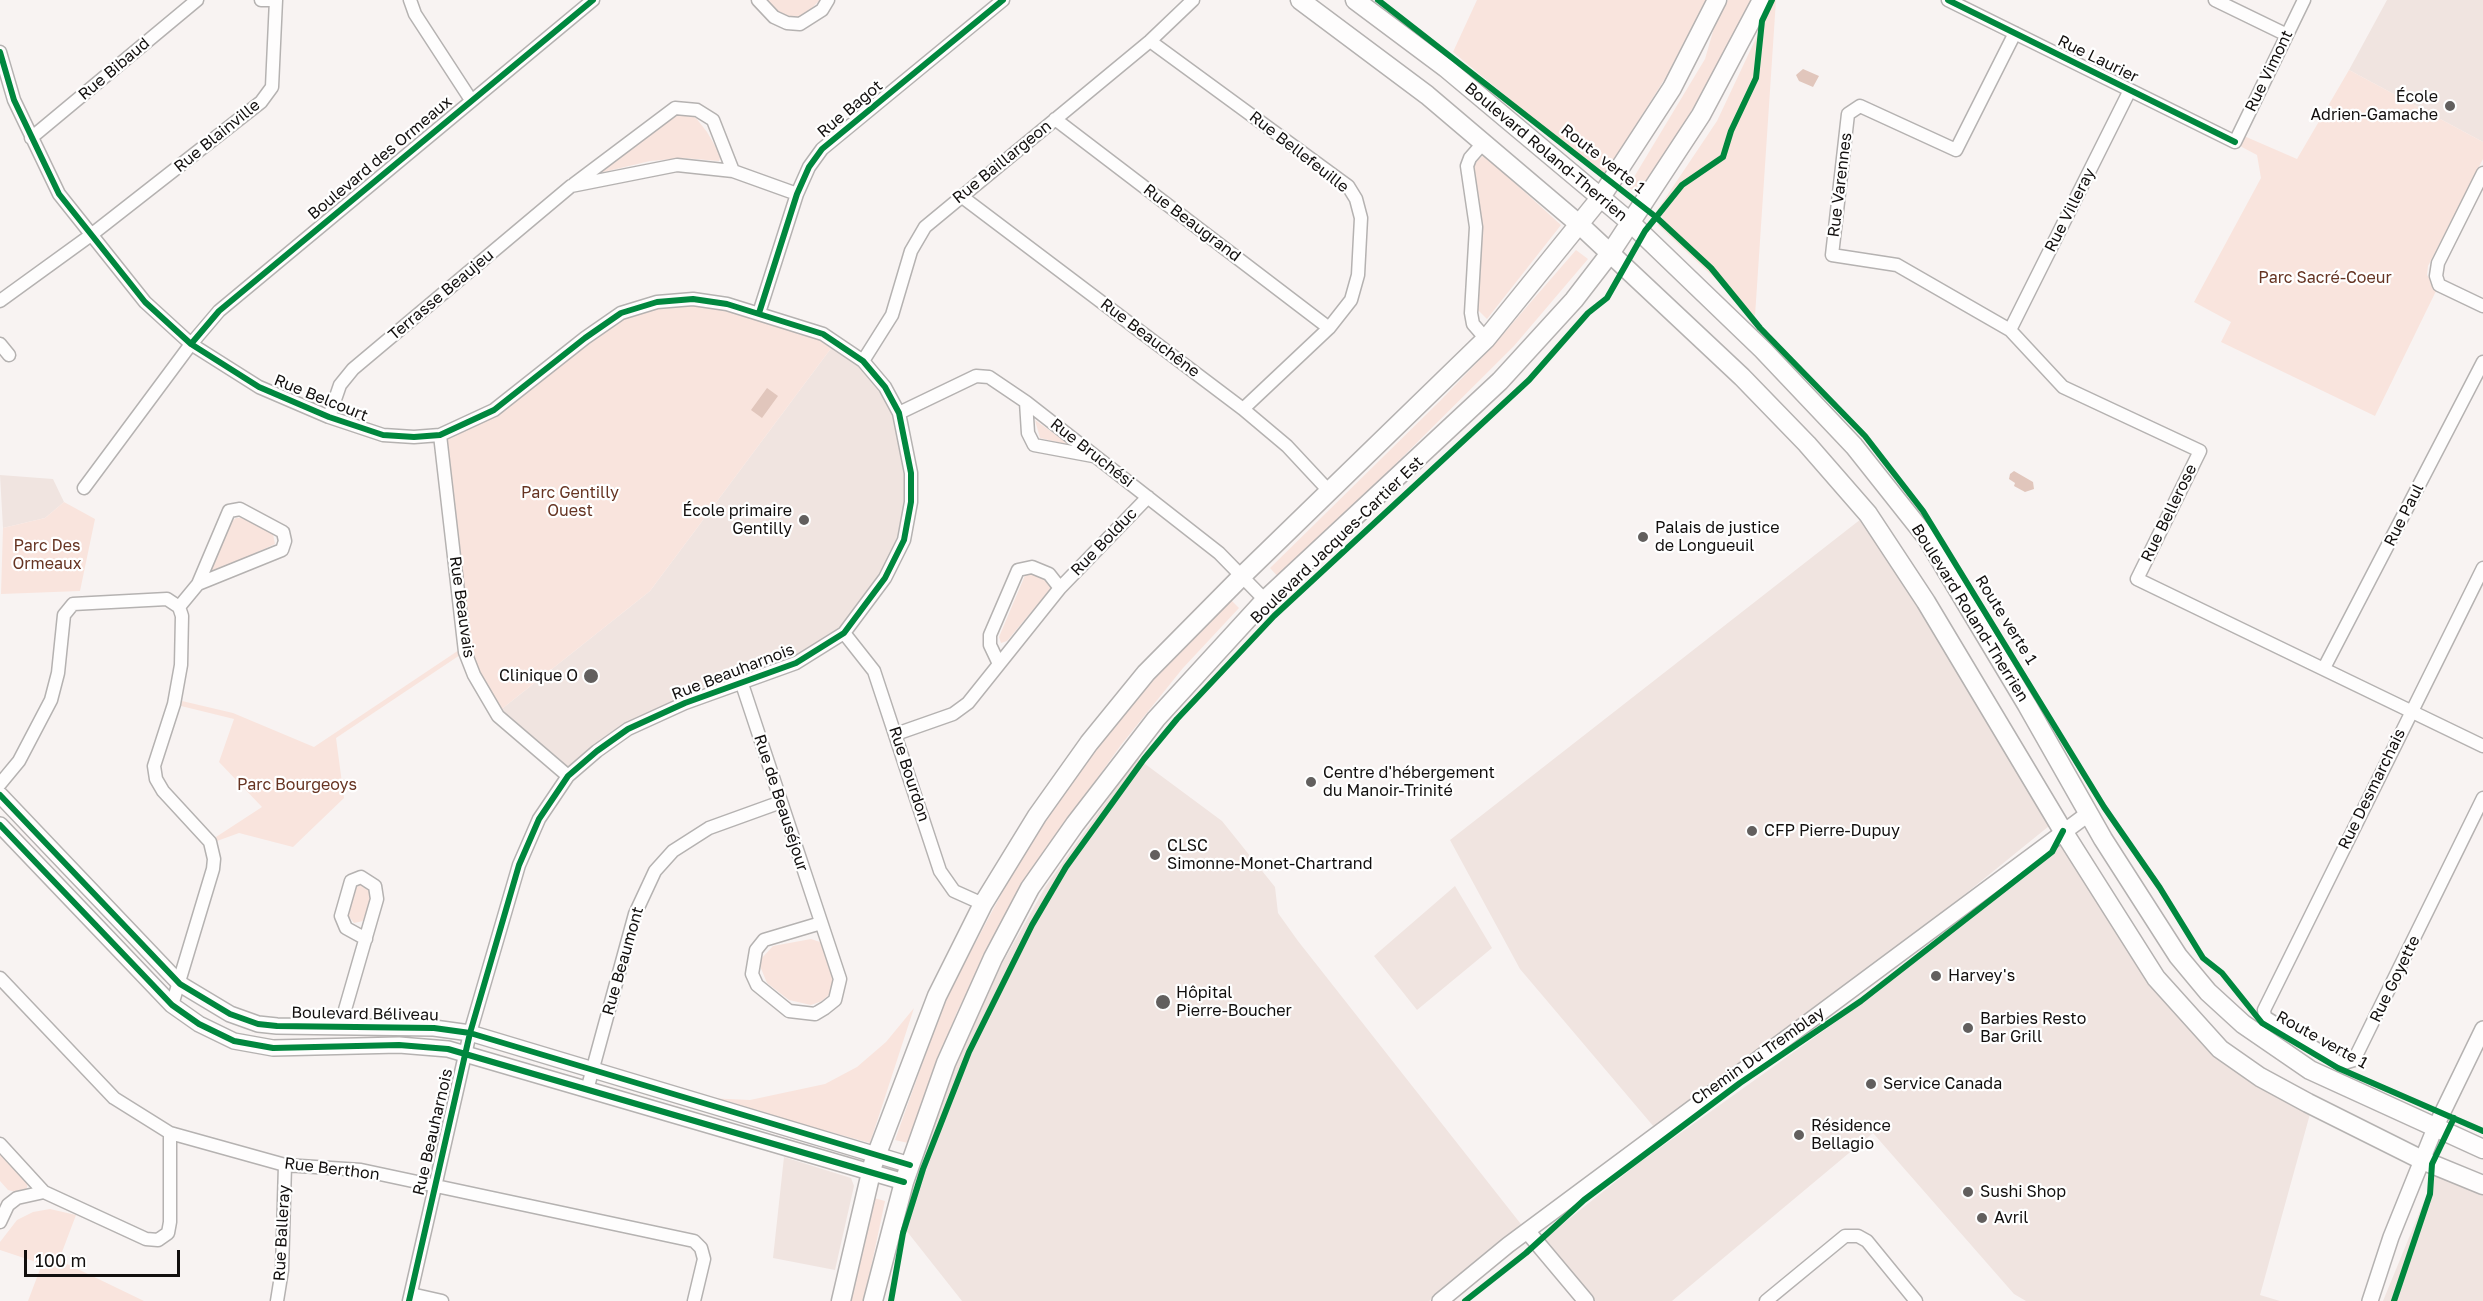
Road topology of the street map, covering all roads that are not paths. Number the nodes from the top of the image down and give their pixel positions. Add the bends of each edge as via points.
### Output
1 (196, 0) edge
2 (261, 0) edge
3 (276, 0) edge
4 (410, 0) edge
5 (593, 0) edge
6 (758, 0) edge
7 (828, 0) edge
8 (1003, 0) edge
9 (1193, 0) edge
10 (1300, 0) edge
11 (1355, 0) edge
12 (1717, 0) edge
13 (1762, 0) edge
14 (1948, 0) edge
15 (2215, 0) edge
16 (2304, 0) edge
17 (2015, 33) junction
18 (2287, 35) junction
19 (1150, 41) junction
20 (0, 52) edge
21 (2130, 90) junction
22 (471, 100) junction
23 (1055, 119) junction
24 (30, 138) junction
25 (1484, 142) junction
26 (2235, 142) joint
27 (733, 171) junction
28 (2483, 173) edge
29 (571, 186) junction
30 (797, 194) junction
31 (961, 196) junction
32 (1601, 197) junction
33 (1631, 223) junction
34 (1580, 225) junction
35 (91, 236) junction
36 (1611, 252) junction
37 (1832, 255) joint
38 (0, 301) edge
39 (2483, 306) edge
40 (759, 313) junction
41 (1329, 328) junction
42 (2010, 330) junction
43 (1486, 339) junction
44 (0, 344) edge
45 (190, 344) junction
46 (9, 355) dead end
47 (863, 361) junction
48 (2483, 362) edge
49 (1026, 402) junction
50 (1243, 409) junction
51 (899, 413) junction
52 (329, 417) junction
53 (440, 435) junction
54 (1097, 457) junction
55 (84, 488) dead end
56 (1329, 491) junction
57 (1148, 497) junction
58 (2483, 568) edge
59 (1241, 577) junction
60 (198, 584) junction
61 (1060, 588) junction
62 (1265, 600) junction
63 (179, 607) junction
64 (844, 633) junction
65 (999, 663) junction
66 (2324, 668) junction
67 (742, 684) junction
68 (2410, 711) junction
69 (896, 735) junction
70 (2483, 746) edge
71 (568, 776) junction
72 (0, 784) edge
73 (0, 795) edge
74 (2483, 798) edge
75 (781, 802) junction
76 (2088, 814) junction
77 (0, 825) edge
78 (2063, 831) junction
79 (983, 904) junction
80 (821, 923) junction
81 (366, 939) junction
82 (0, 978) edge
83 (180, 984) junction
84 (172, 1005) junction
85 (2264, 1010) joint
86 (340, 1027) junction
87 (2483, 1029) edge
88 (470, 1033) junction
89 (465, 1054) junction
90 (592, 1070) junction
91 (587, 1090) junction
92 (2435, 1128) junction
93 (170, 1132) junction
94 (0, 1144) edge
95 (2483, 1149) edge
96 (876, 1155) junction
97 (2422, 1160) junction
98 (285, 1165) junction
99 (910, 1165) junction
100 (871, 1173) junction
101 (904, 1182) junction
102 (2483, 1185) edge
103 (435, 1186) junction
104 (44, 1192) junction
105 (4, 1200) edge
106 (0, 1222) edge
107 (1528, 1232) junction
108 (410, 1298) edge
109 (277, 1301) edge
110 (442, 1301) edge
111 (694, 1301) edge
112 (841, 1301) edge
113 (873, 1301) edge
114 (1440, 1301) edge
115 (1586, 1301) edge
116 (1766, 1301) edge
117 (1916, 1301) edge
118 (2370, 1301) edge

1 - 24 street, Rue Bibaud
2 - 3 street
3 - 35 street, Rue Blainville via 272,87 261,102
4 - 22 street via 415,14
5 - 22 street, Boulevard des Ormeaux
6 - 7 street via 774,17 800,24 822,10
8 - 30 street, Rue Bagot via 822,149
9 - 19 street, Rue Baillargeon
10 - 25 main road, Boulevard Roland-Therrien
11 - 32 main road, Boulevard Roland-Therrien via 1446,68
12 - 32 main road via 1672,88
13 - 33 main road, Boulevard Jacques-Cartier Est via 1701,116
14 - 17 street, Rue Laurier
15 - 18 street
16 - 18 street, Rue Vimont
17 - 21 street, Rue Laurier
17 - 37 street, Rue Varennes via 1956,150 1860,106 1848,114
18 - 26 street, Rue Vimont
19 - 23 street, Rue Baillargeon
19 - 41 street, Rue Bellefeuille via 1348,186 1361,218 1358,275 1351,300
20 - 24 street, Rue Belcourt
21 - 26 street, Rue Laurier
21 - 42 street, Rue Villeray
22 - 45 street, Boulevard des Ormeaux via 219,310
23 - 31 street, Rue Baillargeon
23 - 41 street, Rue Beaugrand
24 - 35 street, Rue Belcourt via 59,194
25 - 34 main road, Boulevard Roland-Therrien
25 - 43 street, Boulevard Roland-Therrien via 1467,166 1476,227 1471,313 1473,324
27 - 29 street, Terrasse Beaujeu via 677,165
27 - 29 street, Terrasse Beaujeu via 713,120 697,110 675,108
27 - 30 street, Terrasse Beaujeu
28 - 39 street via 2438,263 2436,276 2439,285
29 - 52 street, Terrasse Beaujeu via 353,369 340,385
30 - 40 street, Rue Bagot
31 - 47 street, Rue Baillargeon via 919,236 892,315
31 - 50 street, Rue Beauchêne
32 - 33 main road, Boulevard Roland-Therrien
32 - 34 main road
33 - 36 main road, Boulevard Jacques-Cartier Est
33 - 76 main road, Boulevard Roland-Therrien via 1854,446 1927,538
34 - 36 main road, Boulevard Roland-Therrien
34 - 43 main road
35 - 38 street, Rue Blainville
35 - 45 street, Rue Belcourt via 145,302
36 - 62 main road, Boulevard Jacques-Cartier Est via 1574,300 1500,381
36 - 78 main road, Boulevard Roland-Therrien via 1808,444 1868,514 1926,602
37 - 42 street, Rue Bellerose via 1897,265
40 - 47 street, Rue Belcourt via 823,334
40 - 53 street, Rue Belcourt via 693,299 621,313 494,410
41 - 50 street, Rue Bellefeuille
42 - 66 street, Rue Bellerose via 2063,387 2200,451 2137,579
43 - 56 main road
44 - 46 street
45 - 52 street, Rue Belcourt via 259,387
45 - 55 street, Boulevard des Ormeaux
47 - 51 street, Rue Beauharnois via 885,387
48 - 66 street, Rue Paul
49 - 51 street, Rue Bruchési via 989,377 976,376
49 - 54 street, Rue Bruchési
49 - 54 street via 1028,433 1034,445
50 - 56 street, Rue Beauchêne via 1287,446
51 - 64 street, Rue Beauharnois via 911,472 911,502 904,540 885,578
52 - 53 street, Rue Belcourt via 383,435
53 - 71 street, Rue Beauvais via 465,652 498,716
54 - 57 street, Rue Bruchési
56 - 59 main road
57 - 59 street, Rue Bruchési via 1219,553
57 - 61 street, Rue Bolduc
58 - 68 street, Rue Desmarchais
59 - 62 street, Rue Bruchési
59 - 79 main road via 1146,673 1089,743 1037,816
60 - 60 street via 229,511 240,509 283,532 282,550
60 - 63 street
61 - 65 street, Rue Bolduc
61 - 65 street, Rue Bolduc via 1049,574 1032,567 1018,570 990,635 990,645
62 - 99 main road, Boulevard Jacques-Cartier Est via 1156,719 1030,888 993,958 946,1063
63 - 72 street via 167,599 73,604 64,615 51,700 19,761
63 - 83 street via 181,665 174,704 154,766 163,791 210,842 214,859
64 - 67 street, Rue Beauharnois via 796,663
64 - 69 street, Rue Bourdon via 874,671
65 - 69 street, Rue Bolduc via 968,703 953,714
66 - 68 street, Rue Bellerose
67 - 71 street, Rue Beauharnois via 685,703 628,729
67 - 75 street, Rue de Beauséjour
68 - 70 street, Rue Bellerose
68 - 85 street, Rue Desmarchais
69 - 79 street, Rue Bourdon via 940,871 954,891
71 - 88 street, Rue Beauharnois via 539,819 519,865
73 - 83 street, Boulevard Béliveau
74 - 85 street, Rue Goyette via 2354,1060 2341,1064 2265,1017
75 - 80 street, Rue de Beauséjour
75 - 90 street, Rue Beaumont via 709,828 673,851 655,870 635,914
76 - 78 street, Chemin Du Tremblay
76 - 92 main road, Boulevard Roland-Therrien via 2178,956 2208,992 2243,1024 2310,1070
77 - 84 street, Boulevard Béliveau
78 - 97 main road, Boulevard Roland-Therrien via 2156,978 2220,1049 2260,1077
78 - 107 street, Chemin Du Tremblay
79 - 96 main road via 937,996
80 - 80 street, Rue de Beauséjour via 840,979 839,990 835,1000 815,1014 789,1011 756,985 752,974 756,950 764,940
81 - 81 street via 378,893 375,886 361,877 351,881 341,916 346,928
81 - 86 street
82 - 93 street, Rue Berthon via 114,1098
83 - 84 street
83 - 86 street, Boulevard Béliveau via 230,1014 258,1024
84 - 89 street, Boulevard Béliveau via 198,1024 253,1046 399,1045
86 - 88 street, Boulevard Béliveau via 434,1028
87 - 92 street
88 - 89 street, Rue Beauharnois
88 - 90 street, Boulevard Béliveau
89 - 91 street, Boulevard Béliveau
89 - 103 street, Rue Beauharnois
90 - 91 street, Rue Beaumont
90 - 96 street, Boulevard Béliveau
91 - 100 street, Boulevard Béliveau
92 - 95 main road, Boulevard Roland-Therrien
92 - 97 street
93 - 98 street, Rue Berthon
93 - 104 street via 170,1222 168,1233 158,1240 146,1239
94 - 104 street
96 - 99 street, Boulevard Béliveau
96 - 100 main road
97 - 102 main road, Boulevard Roland-Therrien
97 - 118 street
98 - 103 street, Rue Berthon via 361,1170
98 - 109 street, Rue Balleray via 282,1270
99 - 101 main road, Boulevard Jacques-Cartier Est
100 - 101 street, Boulevard Béliveau
100 - 112 main road
101 - 113 main road, Boulevard Jacques-Cartier Est
103 - 108 street, Rue Beauharnois
103 - 111 street, Rue Berthon via 694,1241 704,1259
104 - 105 street
105 - 106 street
107 - 114 street, Chemin Du Tremblay
107 - 115 street
108 - 110 street
116 - 117 street via 1845,1236 1858,1236 1867,1241

